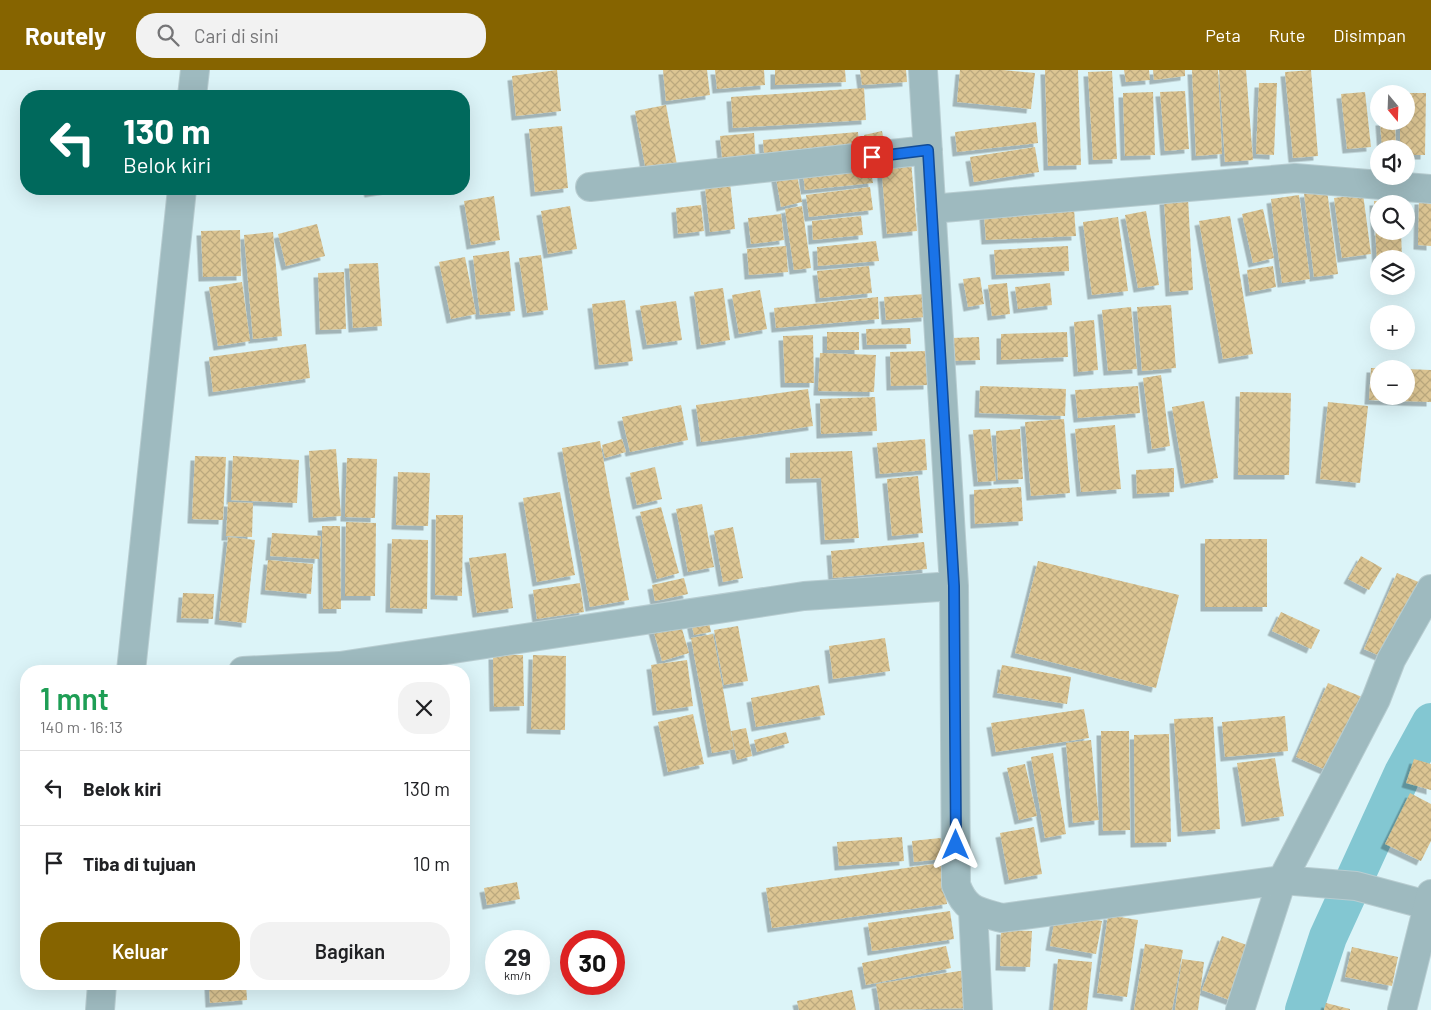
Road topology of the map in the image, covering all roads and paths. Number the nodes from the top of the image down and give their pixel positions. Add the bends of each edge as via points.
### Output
1 (195, 70) edge
2 (923, 70) edge
3 (193, 90) edge
4 (928, 150) junction
5 (590, 187) dead end
6 (1431, 189) edge
7 (181, 195) edge
8 (931, 209) junction
9 (954, 586) junction
10 (1431, 589) edge
11 (131, 665) edge
12 (347, 665) edge
13 (1294, 881) junction
14 (1429, 899) edge
15 (974, 910) junction
16 (102, 990) edge
17 (100, 1010) edge
18 (978, 1010) edge
19 (1240, 1010) edge
20 (1402, 1010) edge

1 - 3 street
2 - 4 street
4 - 5 street
4 - 8 street
6 - 8 street via 1295,178
7 - 11 street
8 - 9 street
9 - 12 street via 804,596
9 - 15 street via 956,885 962,900
10 - 13 street via 1391,660
13 - 14 street via 1356,886
13 - 15 street via 1002,918
13 - 19 street
14 - 20 street
15 - 18 street
16 - 17 street

